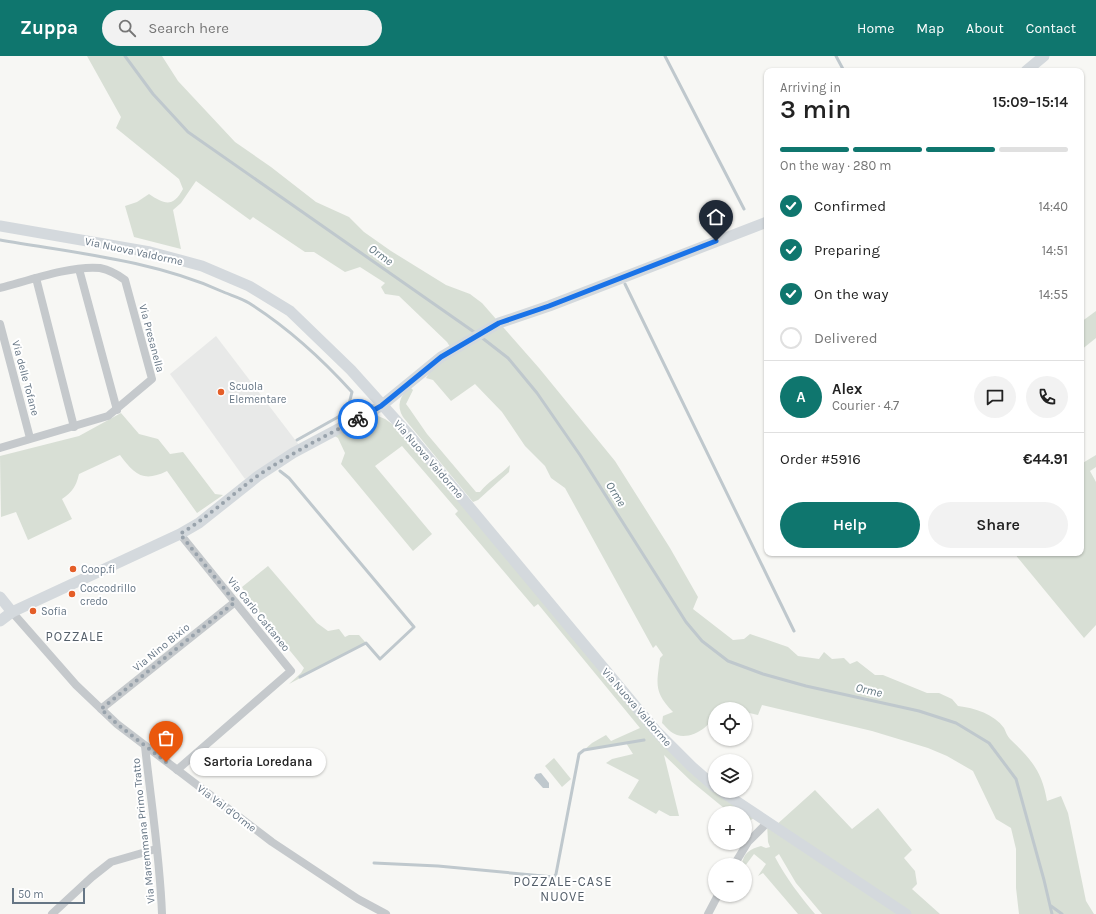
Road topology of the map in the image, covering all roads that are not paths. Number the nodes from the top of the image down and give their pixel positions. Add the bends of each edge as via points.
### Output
1 (1044, 56) edge
2 (1030, 68) edge
3 (764, 223) edge
4 (0, 226) edge
5 (79, 269) junction
6 (36, 278) junction
7 (0, 288) edge
8 (0, 324) edge
9 (381, 406) junction
10 (117, 410) junction
11 (74, 427) junction
12 (30, 438) junction
13 (0, 448) edge
14 (180, 534) junction
15 (0, 597) edge
16 (235, 602) junction
17 (12, 612) junction
18 (0, 621) edge
19 (101, 709) junction
20 (144, 746) junction
21 (177, 770) junction
22 (708, 780) edge
23 (731, 798) edge
24 (767, 823) junction
25 (156, 849) junction
26 (738, 858) edge
27 (714, 902) edge
28 (52, 914) edge
29 (162, 914) edge
30 (386, 914) edge
31 (708, 914) edge
32 (906, 914) edge

1 - 2 main road
3 - 9 main road via 499,323 441,357
4 - 9 main road, Via Nuova Valdorme via 150,252 202,266 249,286 290,311 351,370
5 - 6 street
5 - 10 street
5 - 10 street, Via Presanella via 100,268 114,272 125,280 152,379
6 - 7 street
6 - 11 street
8 - 12 street, Via delle Tofane
9 - 14 main road via 293,452 247,484 199,523
9 - 22 main road, Via Nuova Valdorme via 421,448 657,732
10 - 11 street, Via Presanella via 108,416
11 - 12 street
12 - 13 street
14 - 16 street, Via Carlo Cattaneo
14 - 17 main road
15 - 17 main road, Via Val d'Orme
16 - 19 street, Via Nino Bixio
16 - 21 street, Via Carlo Cattaneo via 291,671
17 - 18 main road
17 - 19 street, Via Val d'Orme via 76,685
19 - 20 street, Via Val d'Orme
20 - 21 street, Via Val d'Orme
20 - 25 street, Via Maremmana Primo Tratto
21 - 30 street, Via Val d'Orme via 272,842 358,899
23 - 24 main road
24 - 26 street via 748,842
24 - 32 main road
25 - 28 street via 111,862
25 - 29 street, Via Maremmana Primo Tratto via 160,870
27 - 31 street

